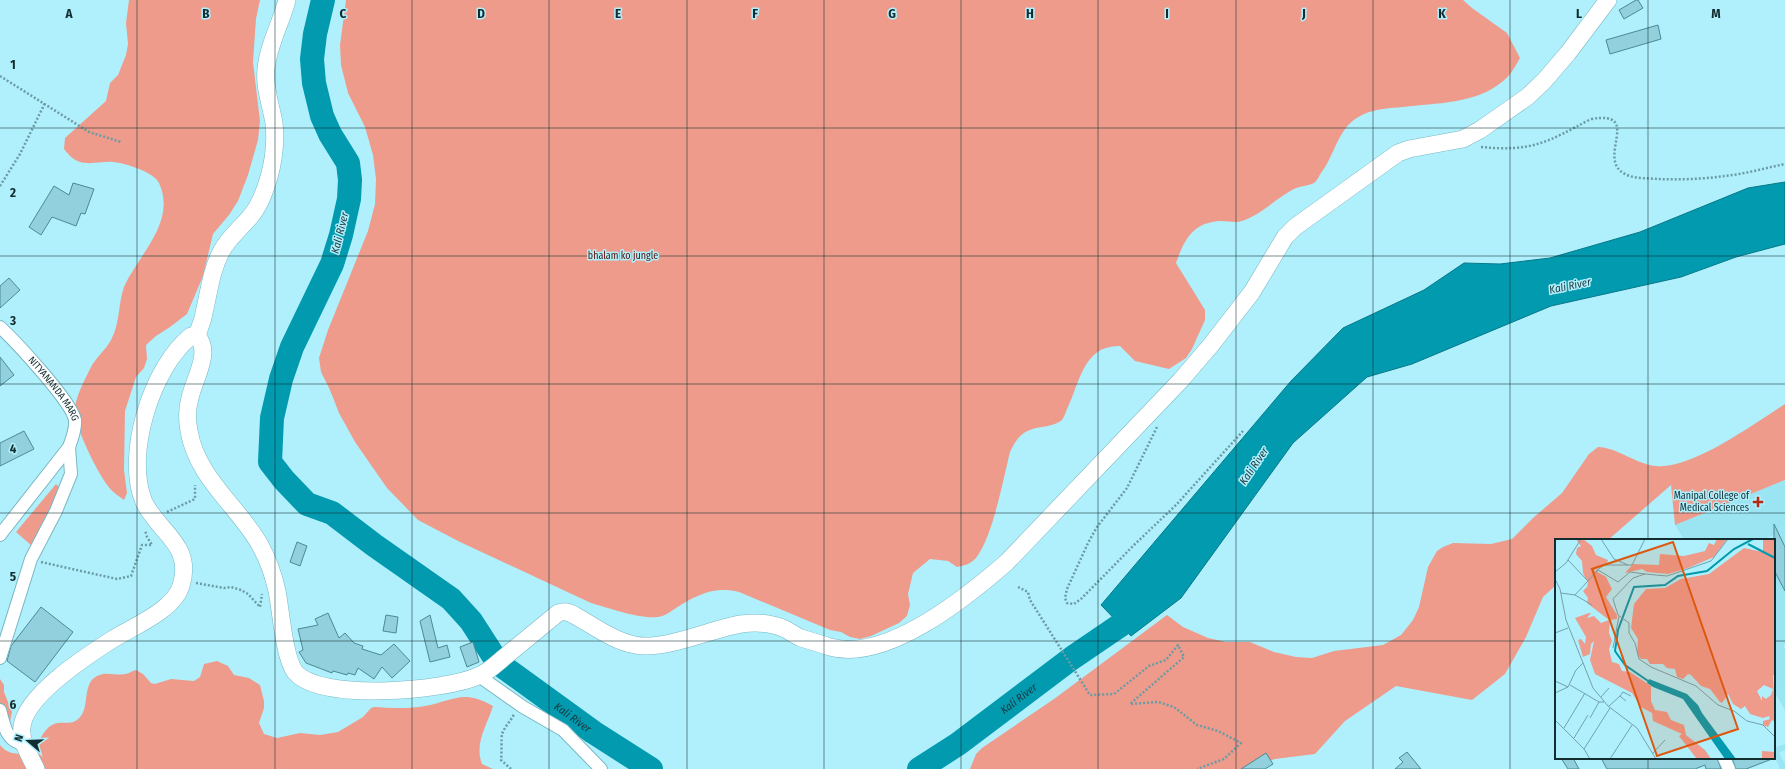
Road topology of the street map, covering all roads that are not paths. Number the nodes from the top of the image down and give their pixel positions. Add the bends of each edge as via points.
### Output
1 (287, 0) edge
2 (1608, 0) edge
3 (0, 327) edge
4 (197, 336) junction
5 (69, 447) junction
6 (0, 535) edge
7 (0, 658) edge
8 (485, 672) junction
9 (0, 710) edge
10 (23, 739) junction
11 (1725, 759) edge
12 (36, 769) edge
13 (601, 769) edge
14 (1730, 769) edge

1 - 4 main road via 266,68 266,88 275,136 269,176 257,208 231,236 214,266
2 - 8 main road via 1568,53 1528,97 1480,130 1462,139 1398,153 1296,227 1277,248 1238,312 1181,380 1007,562 932,620 899,636 854,649 832,648 773,624 757,623 741,624 646,647 620,640 567,612 558,613
3 - 5 street, NITYANANDA MARG via 67,403 75,420 74,435
4 - 8 main road via 202,341 202,354 189,398 189,431 196,452 212,482 260,546 278,597 290,661 295,672 313,683 348,690 441,686 461,682
4 - 10 main road via 191,336 184,342 166,367 151,398 137,459 137,475 143,500 155,520 176,543 183,565 178,592 163,609 113,639 38,695 25,714 21,727
5 - 6 street, NITYANANDA MARG
5 - 7 street via 71,474 31,559
8 - 13 street via 523,707 563,730
9 - 10 street via 8,737 19,743
10 - 12 main road
11 - 14 street

